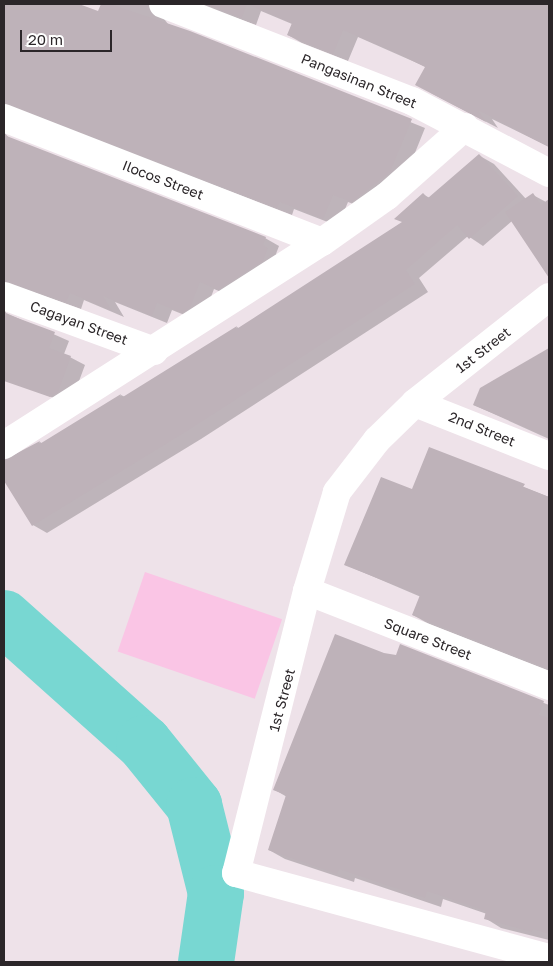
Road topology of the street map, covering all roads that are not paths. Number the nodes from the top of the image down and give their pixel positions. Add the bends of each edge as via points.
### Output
1 (163, 4) edge
2 (4, 118) edge
3 (465, 128) junction
4 (549, 173) edge
5 (322, 242) junction
6 (4, 296) edge
7 (549, 297) edge
8 (154, 351) junction
9 (415, 402) junction
10 (4, 445) edge
11 (549, 456) edge
12 (308, 591) junction
13 (549, 686) edge
14 (549, 958) edge

1 - 3 street, Pangasinan Street via 412,102
2 - 5 street, Ilocos Street
3 - 4 street, Pangasinan Street
3 - 5 street via 387,196
5 - 8 street
6 - 8 street, Cagayan Street
7 - 9 street, 1st Street
8 - 10 street
9 - 11 street, 2nd Street
9 - 12 street, 1st Street via 377,440 337,492
12 - 13 street, Square Street
12 - 14 street, 1st Street via 236,874

